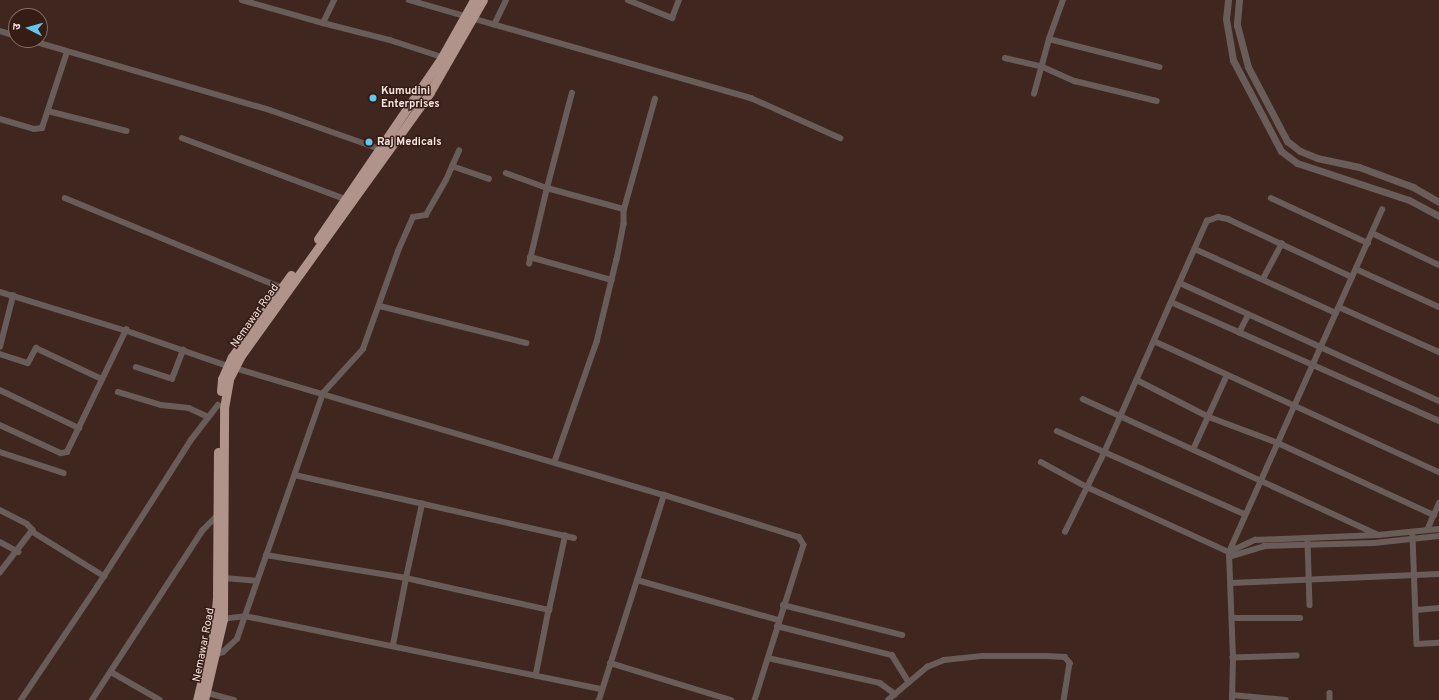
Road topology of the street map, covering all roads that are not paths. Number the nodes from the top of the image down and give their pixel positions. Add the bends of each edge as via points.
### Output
1 (242, 0) edge
2 (334, 0) edge
3 (409, 0) edge
4 (474, 0) edge
5 (483, 0) edge
6 (506, 0) edge
7 (628, 0) edge
8 (679, 0) edge
9 (1063, 0) edge
10 (1228, 0) edge
11 (1239, 0) edge
12 (469, 17) junction
13 (323, 23) junction
14 (494, 25) junction
15 (1049, 39) junction
16 (48, 46) edge
17 (67, 52) junction
18 (442, 57) junction
19 (1005, 58) dead end
20 (1160, 66) dead end
21 (1043, 67) junction
22 (572, 93) dead end
23 (1034, 94) dead end
24 (654, 99) dead end
25 (1157, 101) dead end
26 (48, 111) junction
27 (0, 119) edge
28 (127, 131) dead end
29 (396, 133) junction
30 (182, 138) dead end
31 (840, 138) dead end
32 (380, 148) junction
33 (459, 151) dead end
34 (452, 166) junction
35 (506, 173) dead end
36 (489, 179) dead end
37 (547, 188) junction
38 (65, 198) dead end
39 (1271, 198) dead end
40 (345, 199) junction
41 (1439, 202) edge
42 (624, 209) junction
43 (1382, 210) dead end
44 (1439, 216) edge
45 (1372, 233) junction
46 (1368, 243) junction
47 (1282, 244) junction
48 (1195, 249) junction
49 (530, 257) junction
50 (529, 264) dead end
51 (1439, 265) edge
52 (1356, 269) junction
53 (1352, 277) junction
54 (1262, 279) junction
55 (612, 280) junction
56 (1180, 283) junction
57 (282, 288) junction
58 (0, 292) edge
59 (14, 296) junction
60 (1171, 302) junction
61 (380, 306) junction
62 (1439, 307) edge
63 (1337, 310) junction
64 (1248, 315) junction
65 (259, 325) junction
66 (126, 330) junction
67 (1240, 333) junction
68 (1154, 341) junction
69 (526, 343) dead end
70 (0, 347) edge
71 (1320, 349) junction
72 (183, 350) junction
73 (1439, 352) edge
74 (0, 354) edge
75 (231, 366) junction
76 (1313, 366) junction
77 (136, 367) dead end
78 (1227, 375) junction
79 (102, 379) junction
80 (1137, 380) junction
81 (0, 390) edge
82 (118, 392) dead end
83 (324, 393) junction
84 (1083, 399) dead end
85 (1439, 401) edge
86 (218, 405) junction
87 (1293, 407) junction
88 (1120, 416) junction
89 (208, 417) junction
90 (1208, 417) junction
91 (1439, 421) edge
92 (0, 425) edge
93 (79, 428) junction
94 (1057, 431) dead end
95 (1278, 443) junction
96 (1193, 450) junction
97 (0, 452) edge
98 (1104, 453) junction
99 (555, 462) junction
100 (1041, 462) dead end
101 (1439, 472) edge
102 (64, 473) dead end
103 (295, 475) junction
104 (1259, 481) junction
105 (1087, 487) junction
106 (664, 495) junction
107 (1439, 503) edge
108 (422, 504) junction
109 (0, 510) edge
110 (1244, 514) junction
111 (1434, 515) junction
112 (217, 516) junction
113 (1439, 529) edge
114 (1428, 530) junction
115 (33, 532) junction
116 (1065, 532) dead end
117 (1413, 532) junction
118 (1378, 535) junction
119 (565, 536) junction
120 (1439, 536) edge
121 (1308, 537) junction
122 (574, 538) dead end
123 (1413, 540) junction
124 (0, 542) edge
125 (1308, 545) junction
126 (19, 552) junction
127 (1229, 554) junction
128 (266, 555) junction
129 (0, 572) edge
130 (1439, 574) edge
131 (1414, 575) junction
132 (104, 576) junction
133 (224, 578) junction
134 (406, 578) junction
135 (637, 580) junction
136 (1310, 581) junction
137 (256, 582) junction
138 (1231, 583) junction
139 (783, 605) junction
140 (1310, 605) dead end
141 (1439, 608) edge
142 (549, 610) junction
143 (1416, 610) junction
144 (245, 616) junction
145 (1232, 618) junction
146 (1300, 618) dead end
147 (219, 620) junction
148 (777, 623) junction
149 (902, 635) dead end
150 (1439, 643) edge
151 (393, 645) junction
152 (213, 655) junction
153 (1297, 656) dead end
154 (768, 658) junction
155 (1233, 658) junction
156 (610, 663) junction
157 (111, 672) junction
158 (536, 676) junction
159 (909, 682) junction
160 (602, 689) junction
161 (1330, 693) dead end
162 (895, 694) junction
163 (203, 695) edge
164 (1232, 697) edge
165 (226, 699) edge
166 (21, 700) edge
167 (92, 700) edge
168 (160, 700) edge
169 (197, 700) edge
170 (234, 700) edge
171 (599, 700) edge
172 (731, 700) edge
173 (755, 700) edge
174 (888, 700) edge
175 (1064, 700) edge
176 (1286, 700) edge
177 (1330, 700) edge

1 - 13 street
2 - 13 street
3 - 12 street
4 - 12 highway, Nemawar Road
5 - 12 highway, Nemawar Road
6 - 14 street
7 - 8 street via 672,18
9 - 15 street
10 - 44 street via 1226,19 1233,60 1281,151 1297,163 1409,200
11 - 41 street via 1237,25 1248,67 1287,141 1312,156 1359,167 1413,187
12 - 14 street
12 - 18 highway, Nemawar Road
12 - 29 highway, Nemawar Road via 430,92
13 - 18 street via 390,40
14 - 31 street via 751,98
15 - 20 street
15 - 21 street
16 - 17 street
17 - 26 street
17 - 32 street via 270,110
18 - 29 highway, Nemawar Road
19 - 21 street
21 - 23 street
21 - 25 street via 1075,81
22 - 37 street
24 - 42 street
26 - 27 street via 43,126 37,130
26 - 28 street
29 - 32 highway, Nemawar Road
29 - 65 highway, Nemawar Road
30 - 40 street
32 - 40 highway, Nemawar Road
33 - 34 street
34 - 36 street
34 - 61 street via 426,214 413,217 398,251
35 - 37 street
37 - 42 street
37 - 49 street
38 - 57 street
39 - 46 street
40 - 57 highway, Nemawar Road
42 - 55 street via 624,224
43 - 45 street
45 - 46 street
45 - 51 street
46 - 52 street
47 - 48 street via 1228,219 1218,217 1207,221
47 - 53 street
47 - 54 street
48 - 54 street
48 - 56 street
49 - 50 street
49 - 55 street
52 - 53 street
52 - 62 street
53 - 63 street
54 - 63 street
55 - 99 street via 597,342
56 - 60 street
56 - 64 street
57 - 65 highway, Nemawar Road
58 - 59 street
59 - 66 street
59 - 70 street
60 - 67 street
60 - 68 street
61 - 69 street
61 - 83 street via 363,349 350,366 333,379
63 - 71 street
63 - 73 street
64 - 67 street
64 - 71 street
65 - 75 highway, Nemawar Road
66 - 72 street
66 - 79 street
67 - 76 street
68 - 78 street
68 - 80 street
71 - 76 street
71 - 85 street
72 - 75 street
72 - 77 street via 172,379
74 - 79 street via 28,363 36,348
75 - 83 street
75 - 86 highway, Nemawar Road via 222,379
75 - 133 highway, Nemawar Road via 224,408
76 - 87 street
76 - 91 street
78 - 87 street
78 - 90 street
79 - 93 street
80 - 88 street
80 - 90 street
81 - 93 street
82 - 89 street via 161,405 189,408
83 - 99 street
83 - 103 street
84 - 88 street
86 - 89 street
86 - 112 highway, Nemawar Road
87 - 95 street
87 - 101 street
88 - 96 street
88 - 98 street
89 - 132 street
90 - 95 street
90 - 96 street
92 - 93 street via 64,453 69,450
94 - 98 street
95 - 104 street
95 - 111 street
96 - 104 street
97 - 102 street
98 - 105 street
98 - 110 street
99 - 106 street
100 - 105 street
103 - 108 street
103 - 128 street
104 - 110 street
104 - 118 street
105 - 116 street
105 - 127 street
106 - 135 street
106 - 139 street via 766,525 803,540 804,545
107 - 111 street
108 - 119 street
108 - 134 street
109 - 115 street via 27,524
110 - 127 street
111 - 114 street
112 - 147 highway, Nemawar Road
112 - 157 street via 202,531
113 - 114 street
114 - 117 street
115 - 126 street
115 - 132 street
117 - 118 street
117 - 123 street
118 - 121 street
119 - 122 street
119 - 142 street
120 - 123 street
121 - 125 street
121 - 127 street via 1255,540
123 - 125 street
123 - 131 street
124 - 126 street
125 - 127 street via 1258,547
125 - 136 street
126 - 129 street
127 - 138 street
128 - 134 street
128 - 137 street
130 - 131 street
131 - 136 street
131 - 143 street
132 - 166 street
133 - 137 street
133 - 147 highway, Nemawar Road
134 - 142 street
134 - 151 street
135 - 148 street
135 - 156 street
136 - 138 street
136 - 140 street
137 - 144 street
138 - 145 street
139 - 148 street
139 - 149 street
141 - 143 street
142 - 158 street
143 - 150 street via 1417,644
144 - 147 street
144 - 151 street
144 - 152 street via 237,639
145 - 146 street
145 - 155 street
147 - 152 highway, Nemawar Road
148 - 154 street
148 - 159 street via 892,655
151 - 158 street
152 - 163 highway, Nemawar Road
153 - 155 street
154 - 162 street via 880,683
154 - 173 street
155 - 164 street
156 - 160 street
156 - 172 street
157 - 167 street
157 - 168 street
158 - 160 street
159 - 162 street
159 - 175 street via 927,667 944,660 983,656 1065,657 1070,666
160 - 171 street
161 - 177 street
162 - 174 street
163 - 165 street
163 - 169 highway, Nemawar Road
164 - 176 street
165 - 170 street

